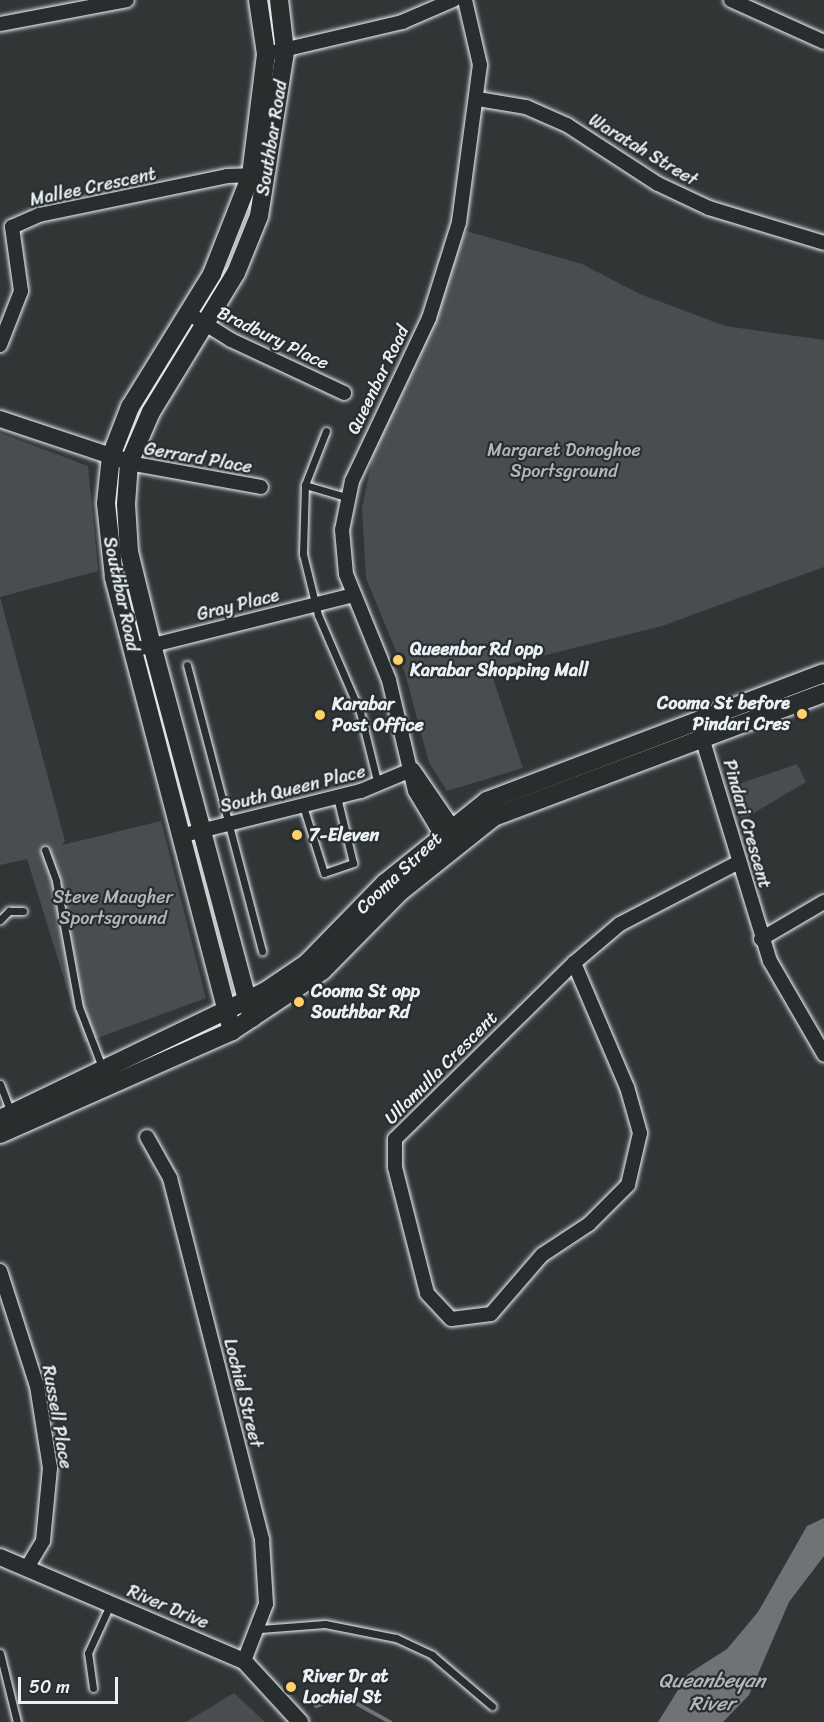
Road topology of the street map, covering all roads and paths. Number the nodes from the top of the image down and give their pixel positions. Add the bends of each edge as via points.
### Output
1 (127, 0) edge
2 (258, 0) edge
3 (279, 0) edge
4 (453, 0) edge
5 (465, 0) edge
6 (731, 0) edge
7 (0, 24) edge
8 (824, 42) edge
9 (285, 51) junction
10 (266, 54) junction
11 (478, 99) junction
12 (260, 175) junction
13 (824, 243) edge
14 (188, 313) junction
15 (206, 325) junction
16 (0, 345) edge
17 (344, 393) dead end
18 (0, 419) edge
19 (326, 431) dead end
20 (111, 456) junction
21 (129, 462) junction
22 (305, 485) junction
23 (261, 487) dead end
24 (346, 497) junction
25 (352, 595) junction
26 (315, 604) junction
27 (152, 646) junction
28 (133, 650) junction
29 (188, 665) dead end
30 (824, 674) edge
31 (824, 693) edge
32 (696, 721) junction
33 (702, 738) junction
34 (412, 769) junction
35 (378, 785) junction
36 (337, 797) junction
37 (303, 806) junction
38 (228, 824) junction
39 (199, 831) junction
40 (450, 834) junction
41 (180, 836) junction
42 (45, 850) dead end
43 (739, 862) junction
44 (824, 902) edge
45 (23, 912) dead end
46 (0, 920) edge
47 (761, 939) junction
48 (262, 951) dead end
49 (574, 963) junction
50 (248, 1011) junction
51 (226, 1013) junction
52 (232, 1031) junction
53 (824, 1054) edge
54 (107, 1078) junction
55 (0, 1084) edge
56 (9, 1119) edge
57 (0, 1134) edge
58 (147, 1137) dead end
59 (0, 1272) edge
60 (1, 1562) edge
61 (27, 1568) junction
62 (110, 1603) junction
63 (260, 1629) junction
64 (0, 1653) edge
65 (244, 1661) junction
66 (93, 1688) dead end
67 (492, 1706) dead end
68 (17, 1722) edge
69 (300, 1722) edge

1 - 7 street
2 - 10 main road, Southbar Road
3 - 9 main road, Southbar Road
4 - 9 street via 402,22
5 - 11 street, Queenbar Road via 480,65
6 - 8 street
9 - 10 street
9 - 12 main road, Southbar Road
10 - 12 main road, Southbar Road
11 - 13 street, Waratah Street via 526,107 567,125 658,184 709,208
11 - 24 street, Queenbar Road via 459,222 444,276
12 - 14 main road, Southbar Road
12 - 15 main road, Southbar Road via 250,242
12 - 16 street, Mallee Crescent via 39,215 12,227 21,291
14 - 15 street, Bradbury Place
14 - 20 main road, Southbar Road via 137,394
15 - 17 street, Bradbury Place
15 - 21 main road, Southbar Road via 151,411
18 - 20 street
19 - 22 lane
20 - 21 street
20 - 28 main road, Southbar Road via 109,553
21 - 23 street, Gerrard Place
21 - 27 main road, Southbar Road via 127,536
22 - 24 lane
22 - 26 lane via 301,532
24 - 25 street, Queenbar Road via 342,545
25 - 26 street, Gray Place
25 - 34 street, Queenbar Road via 389,680
26 - 27 street, Gray Place
26 - 35 lane via 360,712
27 - 28 street, Gray Place
27 - 39 main road, Southbar Road
28 - 41 main road, Southbar Road
29 - 38 lane
30 - 32 main road, Cooma Street
31 - 33 main road, Cooma Street
32 - 33 street, Pindari Crescent
32 - 40 main road, Cooma Street via 487,801
33 - 40 main road, Cooma Street via 530,800
33 - 43 street, Pindari Crescent
34 - 35 street, South Queen Place
34 - 40 street, Queenbar Road
35 - 36 street, South Queen Place
36 - 37 street, South Queen Place
36 - 37 lane via 353,863 324,873
37 - 38 street, South Queen Place
38 - 39 street, South Queen Place
38 - 48 lane
39 - 41 street, South Queen Place
39 - 50 main road, Southbar Road
40 - 50 main road, Cooma Street via 322,971
41 - 51 main road, Southbar Road
42 - 54 lane via 56,881 79,1008
43 - 47 street, Pindari Crescent
43 - 49 street, Ullamulla Crescent via 620,924
44 - 47 street
45 - 46 lane via 9,911
47 - 53 street, Pindari Crescent via 781,988
49 - 49 street, Ullamulla Crescent via 394,1139 395,1167 427,1293 451,1319 491,1314 542,1255 589,1224 627,1185 640,1133 615,1055
50 - 51 main road, Cooma Street
50 - 52 main road, Cooma Street
51 - 52 main road, Southbar Road
51 - 54 main road, Cooma Street
52 - 54 main road, Cooma Street
54 - 56 main road, Cooma Street
55 - 56 lane
56 - 57 main road, Cooma Street
58 - 63 street, Lochiel Street via 170,1179 262,1540 267,1576
59 - 61 street, Russell Place via 37,1386 50,1468 43,1540
60 - 61 street, River Drive
61 - 62 street, River Drive
62 - 65 street, River Drive
62 - 66 lane via 88,1653
63 - 65 street, Lochiel Street
63 - 67 lane via 325,1624 396,1638 432,1655
64 - 68 lane
65 - 69 street, River Drive

